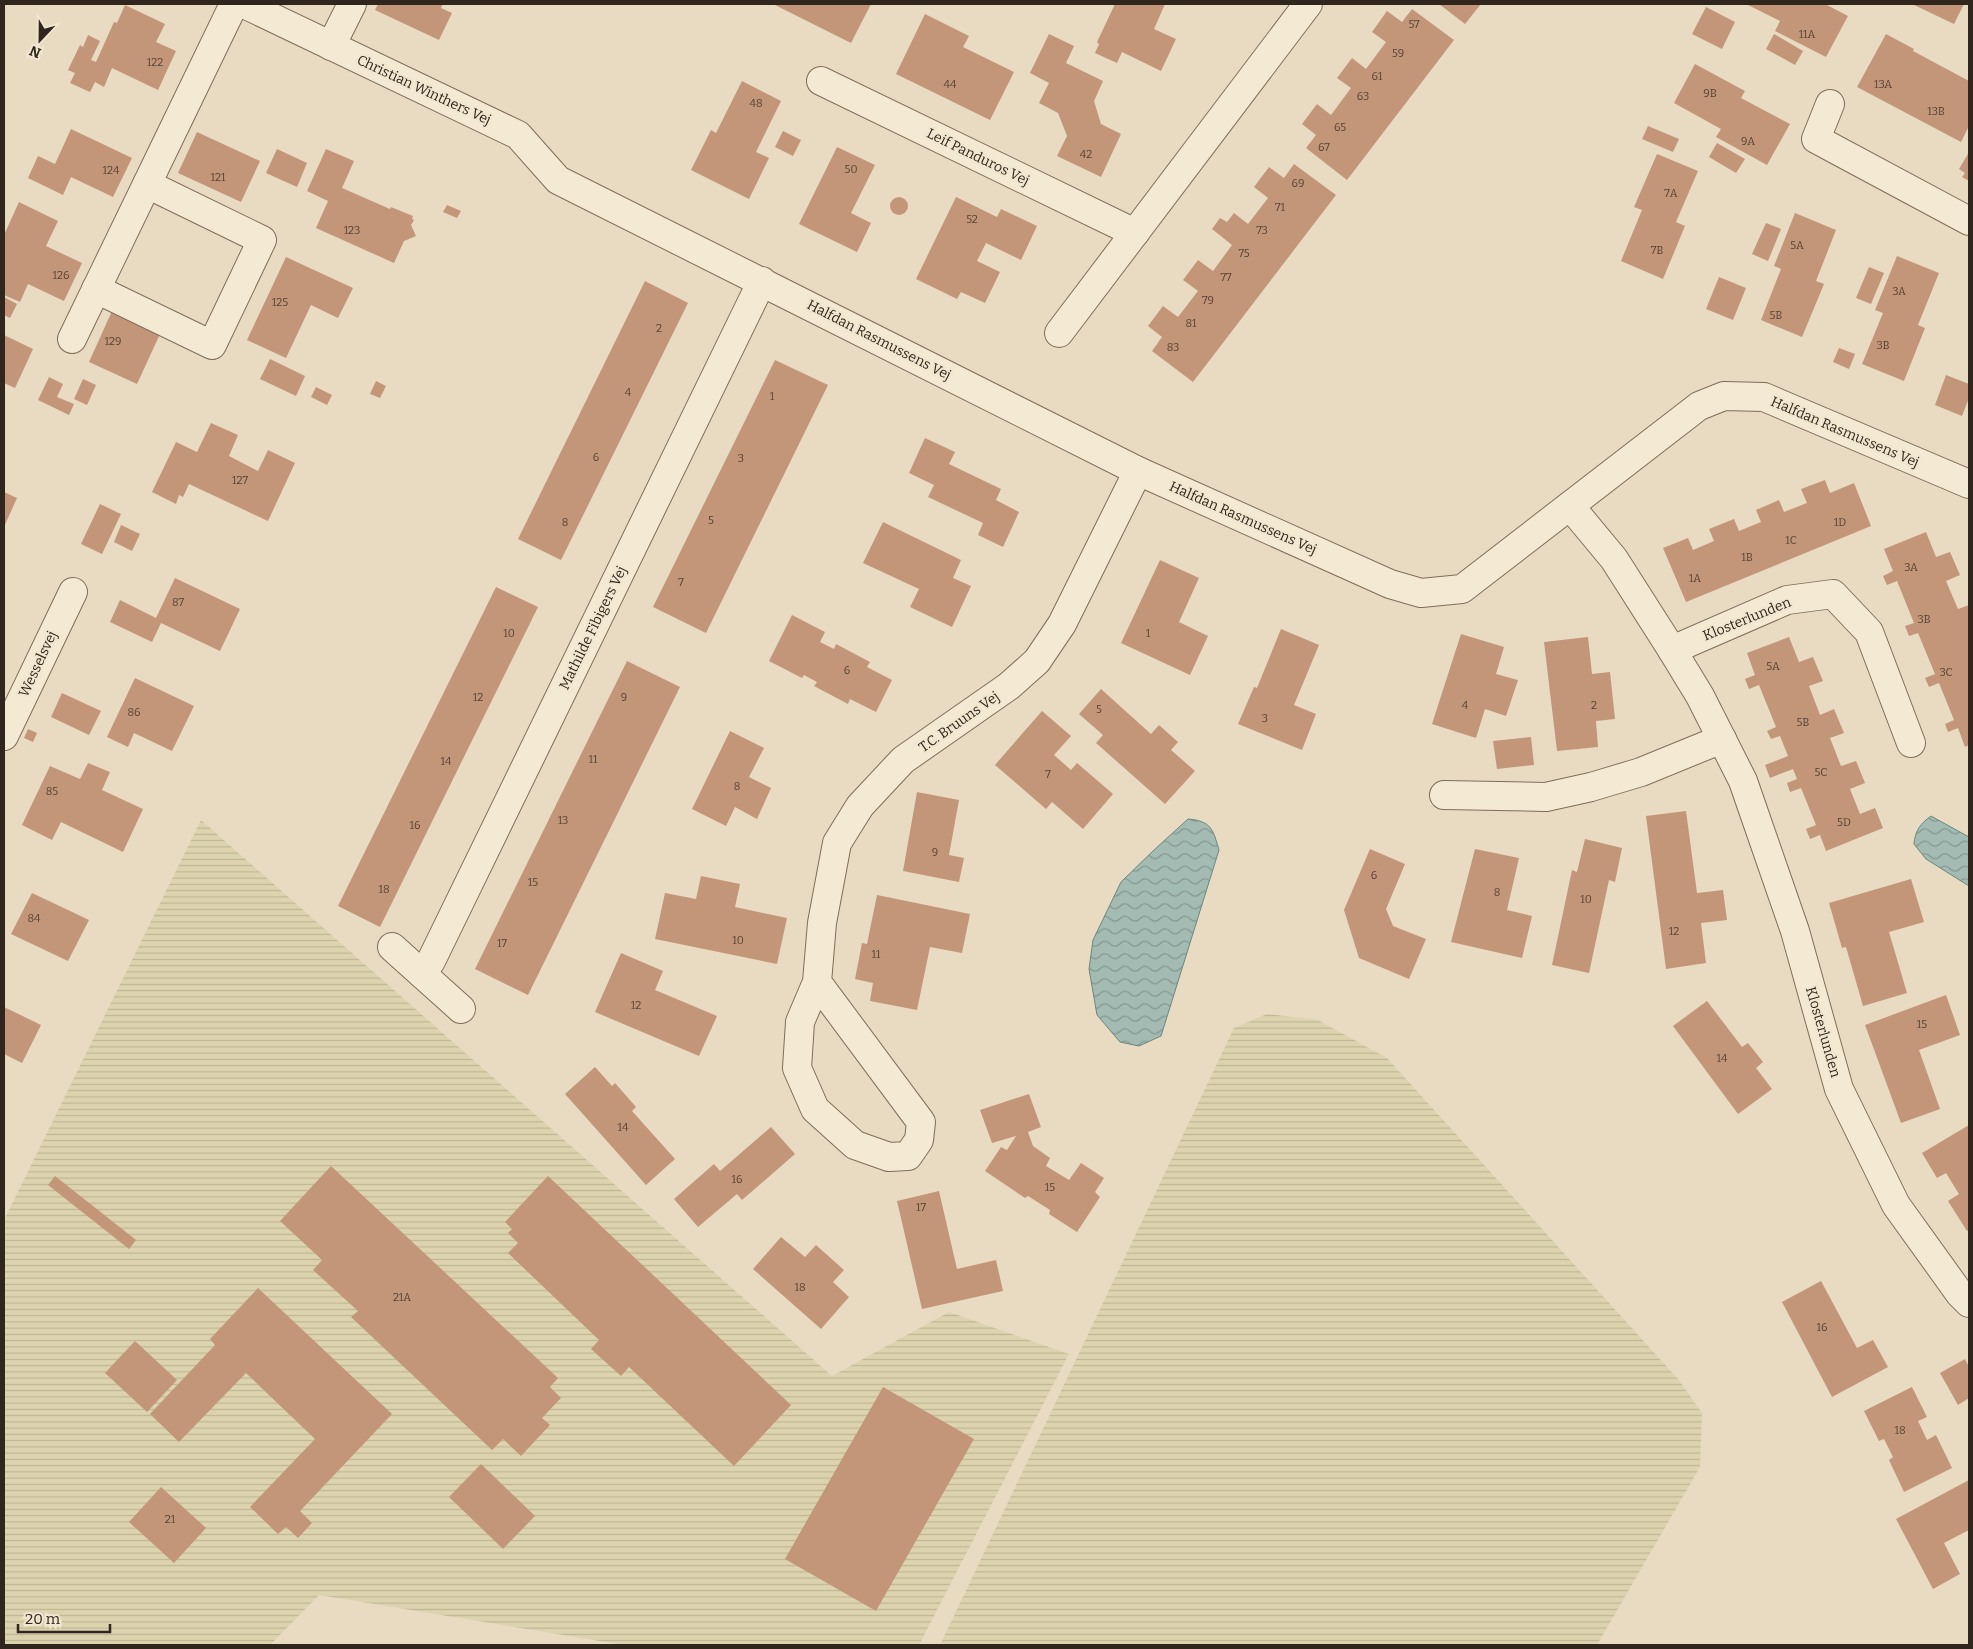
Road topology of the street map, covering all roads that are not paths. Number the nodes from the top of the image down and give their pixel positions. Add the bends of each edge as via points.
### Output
1 (234, 4) edge
2 (244, 4) edge
3 (352, 4) edge
4 (1308, 4) edge
5 (331, 46) junction
6 (821, 81) dead end
7 (1830, 104) dead end
8 (518, 135) joint
9 (147, 184) junction
10 (1969, 221) edge
11 (1135, 233) junction
12 (762, 281) junction
13 (96, 289) junction
14 (1059, 333) dead end
15 (72, 339) dead end
16 (1138, 471) junction
17 (1969, 484) edge
18 (1570, 506) junction
19 (72, 592) dead end
20 (1672, 650) junction
21 (4, 736) edge
22 (1722, 739) junction
23 (1911, 743) dead end
24 (1444, 795) dead end
25 (392, 947) dead end
26 (422, 974) junction
27 (817, 982) junction
28 (461, 1009) dead end
29 (1969, 1303) edge

1 - 9 street
2 - 5 street, Christian Winthers Vej
3 - 5 street
4 - 11 street
5 - 8 street, Christian Winthers Vej
6 - 11 street, Leif Panduros Vej
7 - 10 street via 1816,139
8 - 12 street, Halfdan Rasmussens Vej via 558,180
9 - 13 street
9 - 13 street via 262,240 212,345
11 - 14 street
12 - 16 street, Halfdan Rasmussens Vej
12 - 26 street, Mathilde Fibigers Vej
13 - 15 street
16 - 18 street, Halfdan Rasmussens Vej via 1390,584 1421,593 1462,589
16 - 27 street, T.C. Bruuns Vej via 1062,624 1036,661 1009,686 903,760 860,806 837,843 822,923
17 - 18 street, Halfdan Rasmussens Vej via 1764,397 1724,396 1699,406
18 - 20 street, Klosterlunden via 1614,559
19 - 21 street, Wesselsvej
20 - 22 street, Klosterlunden
20 - 23 street, Klosterlunden via 1787,600 1833,594 1869,632
22 - 24 street via 1641,772 1591,788 1546,796
22 - 29 street, Klosterlunden via 1743,781 1795,931 1839,1089 1896,1205
25 - 26 street
26 - 28 street
27 - 27 street, T.C. Bruuns Vej via 800,1022 797,1068 815,1109 855,1145 889,1157 908,1156 919,1140 921,1122

